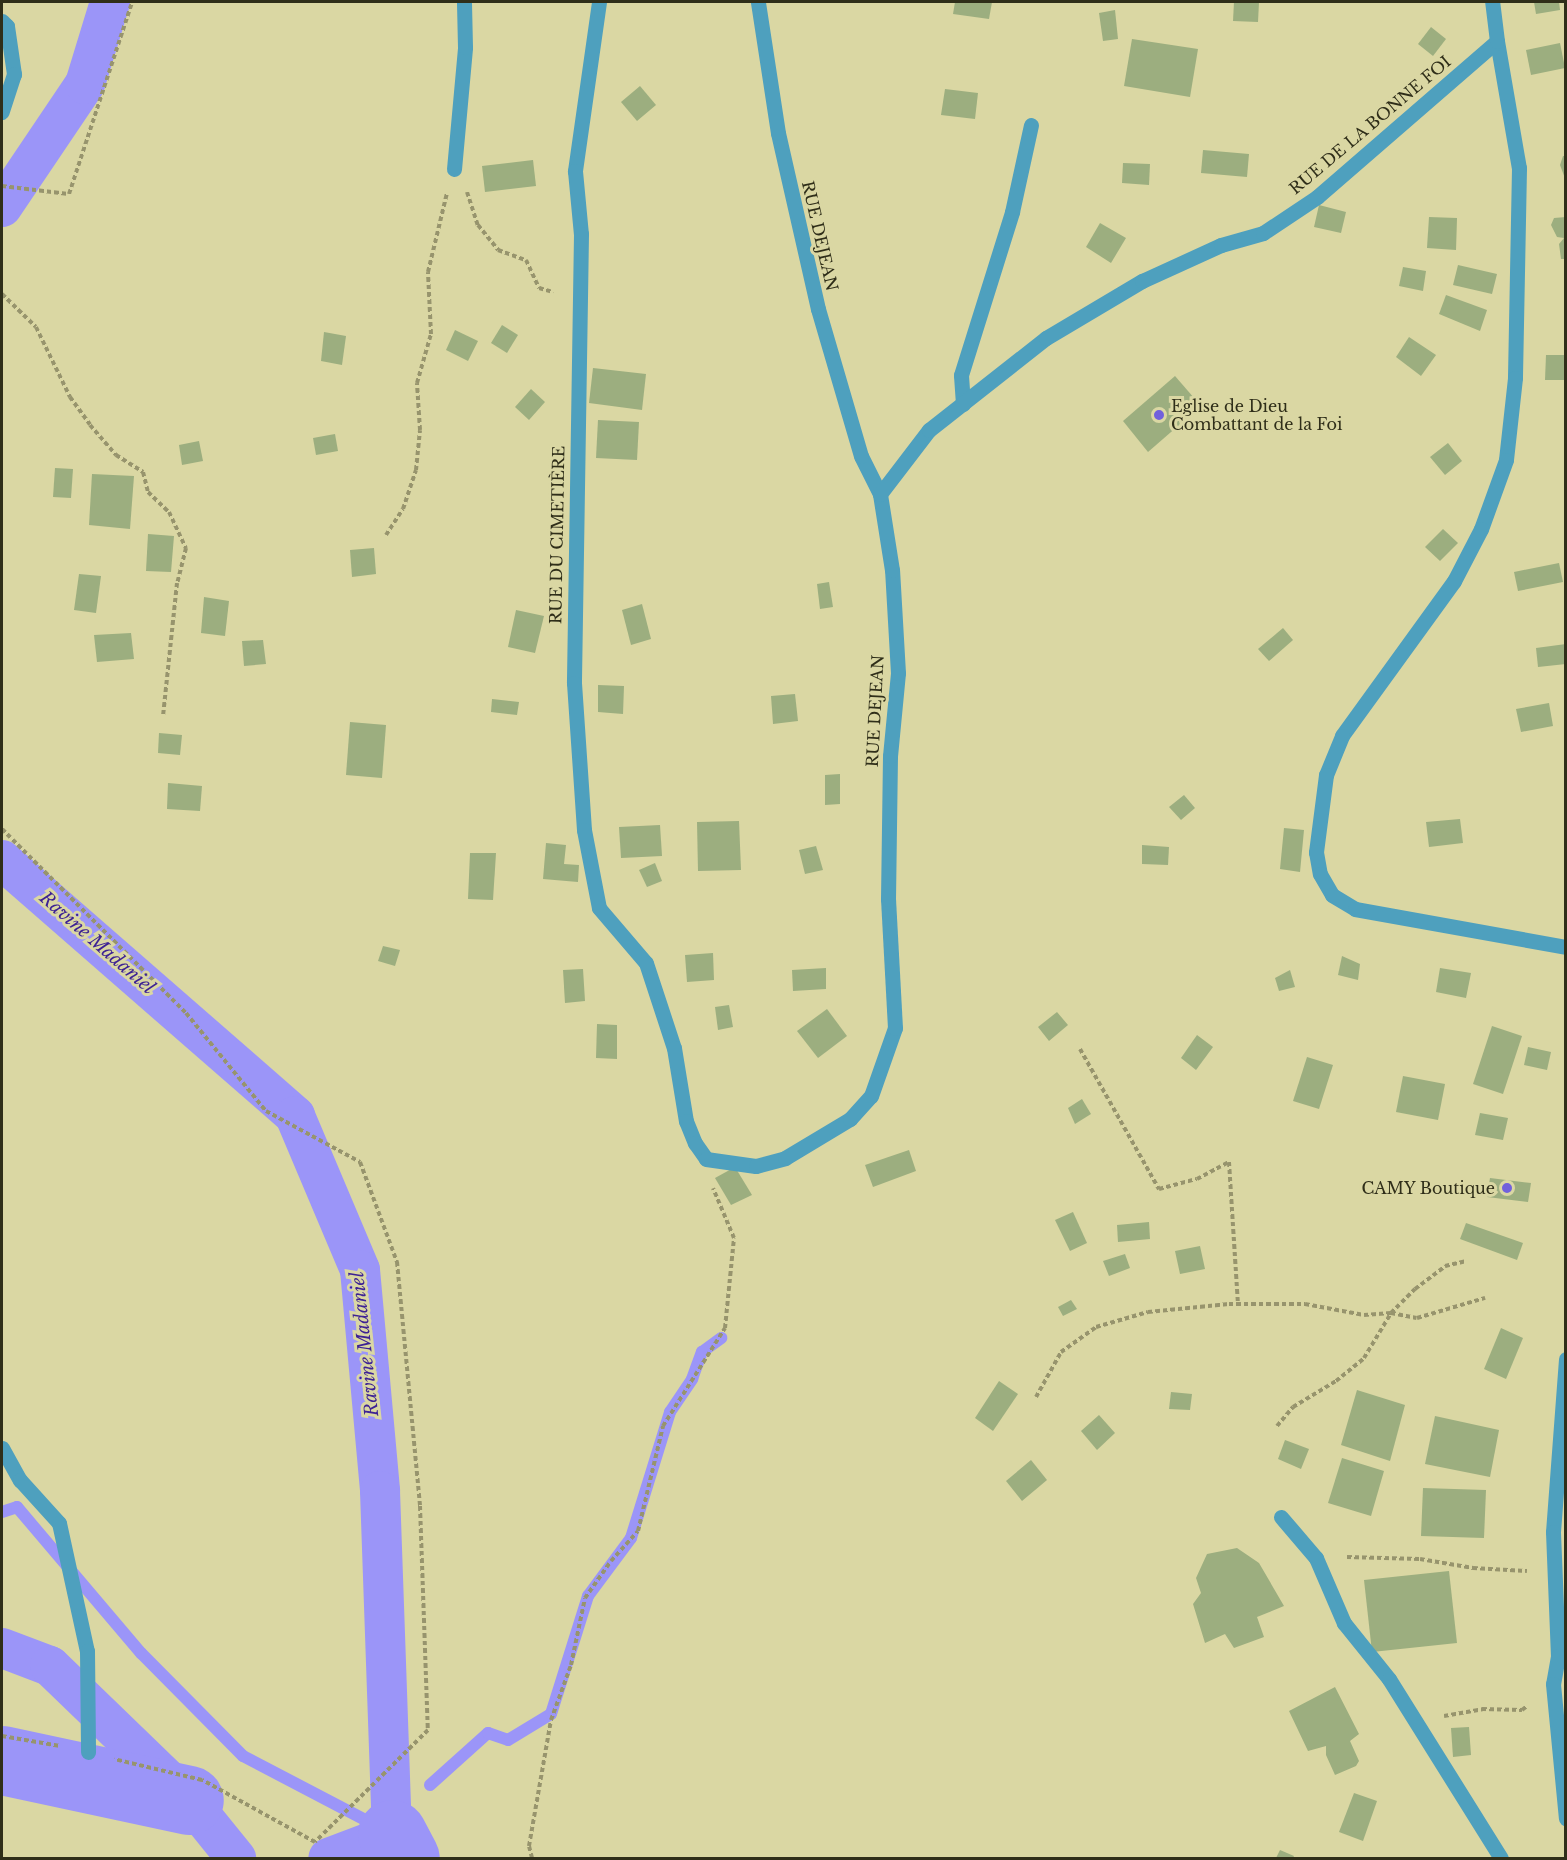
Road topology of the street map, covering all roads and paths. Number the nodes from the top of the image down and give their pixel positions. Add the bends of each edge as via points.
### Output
1 (132, 2) edge
2 (464, 2) edge
3 (599, 2) edge
4 (758, 2) edge
5 (1492, 2) edge
6 (2, 21) edge
7 (1497, 41) junction
8 (2, 112) edge
9 (1031, 125) dead end
10 (454, 169) junction
11 (2, 186) edge
12 (2, 294) edge
13 (579, 309) junction
14 (963, 404) junction
15 (880, 494) junction
16 (386, 534) dead end
17 (163, 716) dead end
18 (2, 829) edge
19 (1566, 947) edge
20 (1080, 1049) dead end
21 (706, 1159) junction
22 (1466, 1261) dead end
23 (1485, 1298) dead end
24 (1238, 1304) junction
25 (1391, 1313) junction
26 (1566, 1359) edge
27 (1036, 1396) dead end
28 (1277, 1426) dead end
29 (2, 1448) edge
30 (1281, 1517) dead end
31 (1316, 1558) junction
32 (1556, 1567) junction
33 (1553, 1684) junction
34 (1423, 1733) junction
35 (2, 1736) edge
36 (88, 1752) junction
37 (1566, 1818) edge
38 (532, 1858) edge
39 (1501, 1858) edge

1 - 11 path via 69,194
2 - 10 street via 465,47
3 - 13 street, RUE DU CIMETIÈRE via 575,171 581,234
4 - 15 street, RUE DEJEAN via 778,133 818,309 861,456
5 - 7 street
6 - 8 street via 8,26 14,74
7 - 14 street, RUE DE LA BONNE FOI via 1317,197 1263,233 1221,245 1142,281 1046,338
7 - 19 street via 1519,168 1515,378 1506,460 1481,530 1454,581 1342,736 1326,775 1316,852 1320,874 1332,895 1355,909
9 - 14 street via 1012,213 961,375
10 - 13 path via 472,201 478,225 498,250 526,260 539,288 554,292
10 - 16 path via 428,272 431,334 417,383 420,430 416,470 403,509
12 - 17 path via 36,327 70,397 90,425 116,455 143,472 148,492 169,512 186,548 177,583
13 - 21 street, RUE DU CIMETIÈRE via 574,682 584,830 599,908 646,963 674,1048 686,1121
14 - 15 street, RUE DE LA BONNE FOI via 928,430
15 - 21 street, RUE DEJEAN via 892,570 898,673 890,756 888,899 895,1028 871,1096 850,1119 784,1158 756,1166
18 - 36 path via 186,1013 266,1111 360,1162 397,1262 420,1506 428,1730 315,1842 202,1780
20 - 24 path via 1159,1189 1197,1179 1229,1162
21 - 38 path via 714,1191 734,1238 725,1328 663,1426 638,1531 585,1598 571,1665 551,1720 529,1846
22 - 25 path via 1445,1266
23 - 25 path via 1417,1318
24 - 25 path via 1305,1304 1364,1315
24 - 27 path via 1148,1312 1096,1327 1061,1352
25 - 28 path via 1364,1358 1336,1381 1293,1407
26 - 32 street via 1553,1532
29 - 36 street via 20,1480 59,1523 87,1652
30 - 31 street
31 - 32 path via 1420,1559 1520,1572
31 - 34 street via 1344,1623 1389,1679
32 - 33 street via 1558,1656
33 - 34 path via 1522,1710 1482,1709 1438,1718
33 - 37 street
34 - 39 street
35 - 36 path

